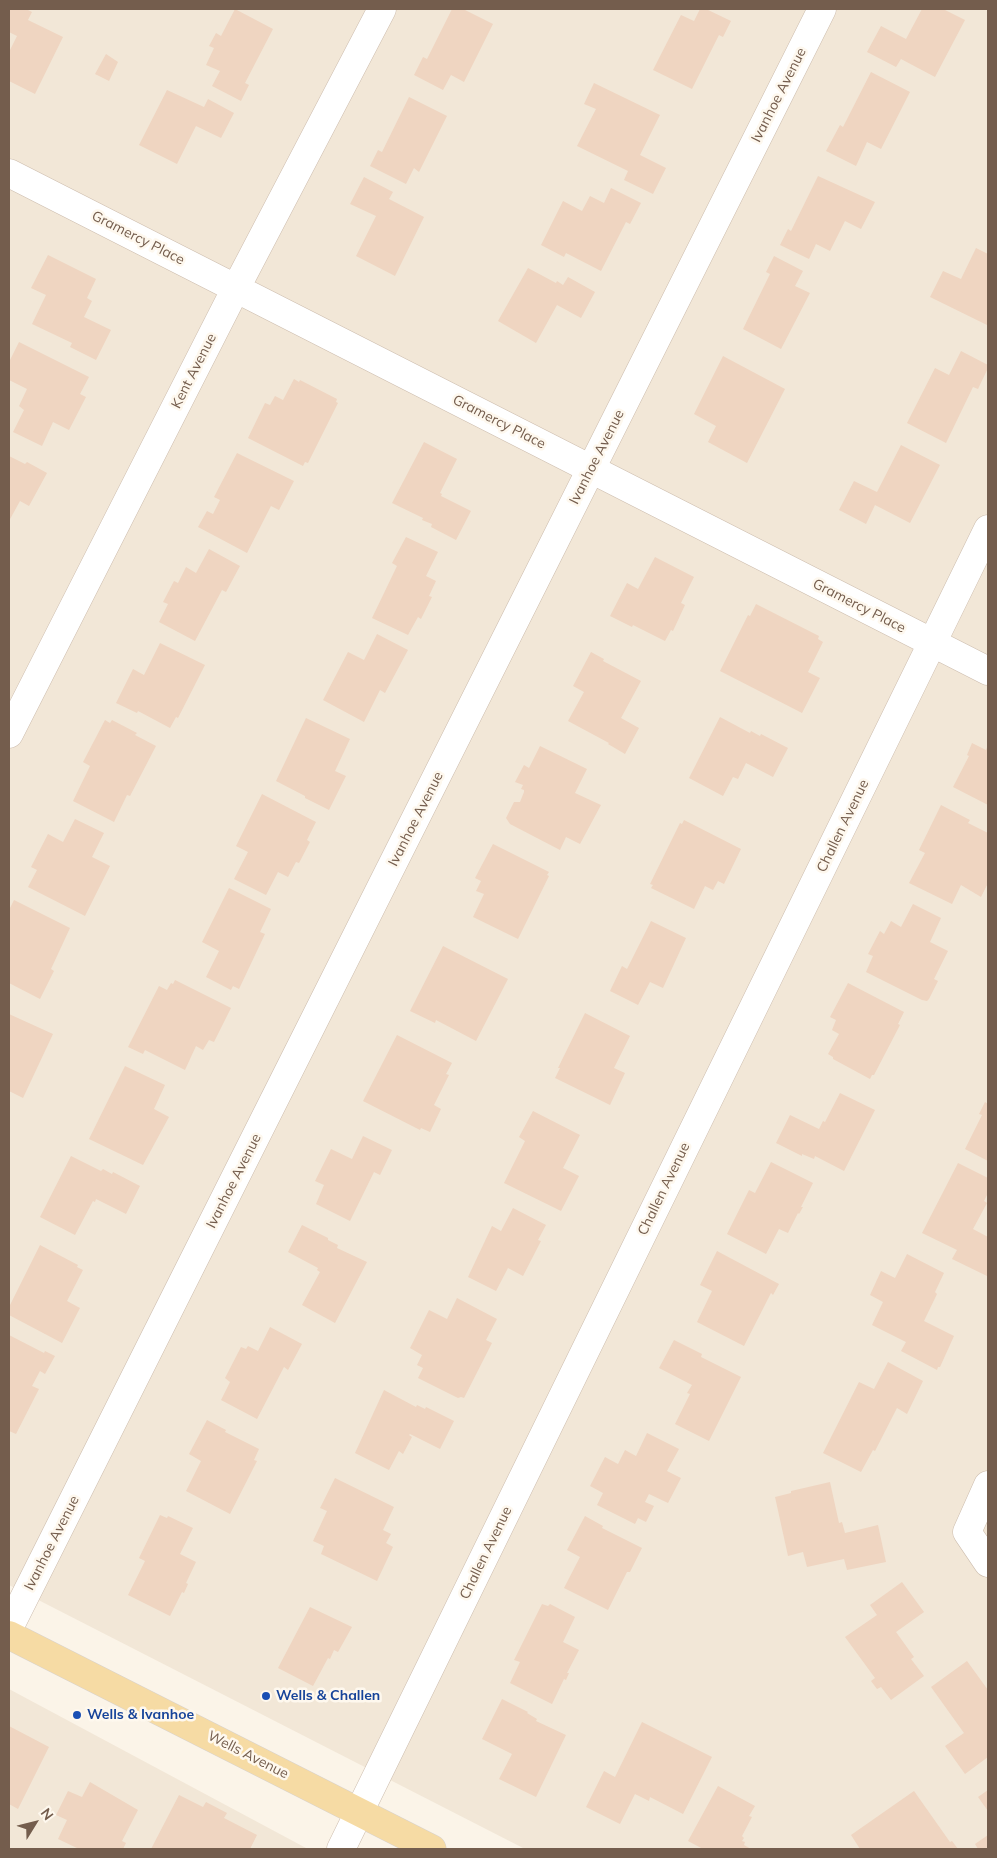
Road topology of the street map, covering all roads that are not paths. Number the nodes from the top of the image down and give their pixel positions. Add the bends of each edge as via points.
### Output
1 (382, 9) edge
2 (822, 9) edge
3 (9, 173) edge
4 (236, 288) junction
5 (591, 469) junction
6 (988, 529) edge
7 (932, 643) junction
8 (988, 671) edge
9 (9, 734) edge
10 (988, 1485) edge
11 (988, 1563) edge
12 (9, 1628) edge
13 (9, 1635) edge
14 (359, 1811) junction
15 (341, 1849) edge
16 (432, 1849) edge

1 - 4 street, Kent Avenue
2 - 5 street, Ivanhoe Avenue
3 - 4 street, Gramercy Place
4 - 5 street, Gramercy Place
4 - 9 street, Kent Avenue
5 - 7 street, Gramercy Place
5 - 12 street, Ivanhoe Avenue
6 - 7 street, Challen Avenue
7 - 8 street, Gramercy Place
7 - 14 street, Challen Avenue
10 - 11 street via 967,1532
13 - 14 main road, Wells Avenue
14 - 15 street, Challen Avenue
14 - 16 main road, Wells Avenue

